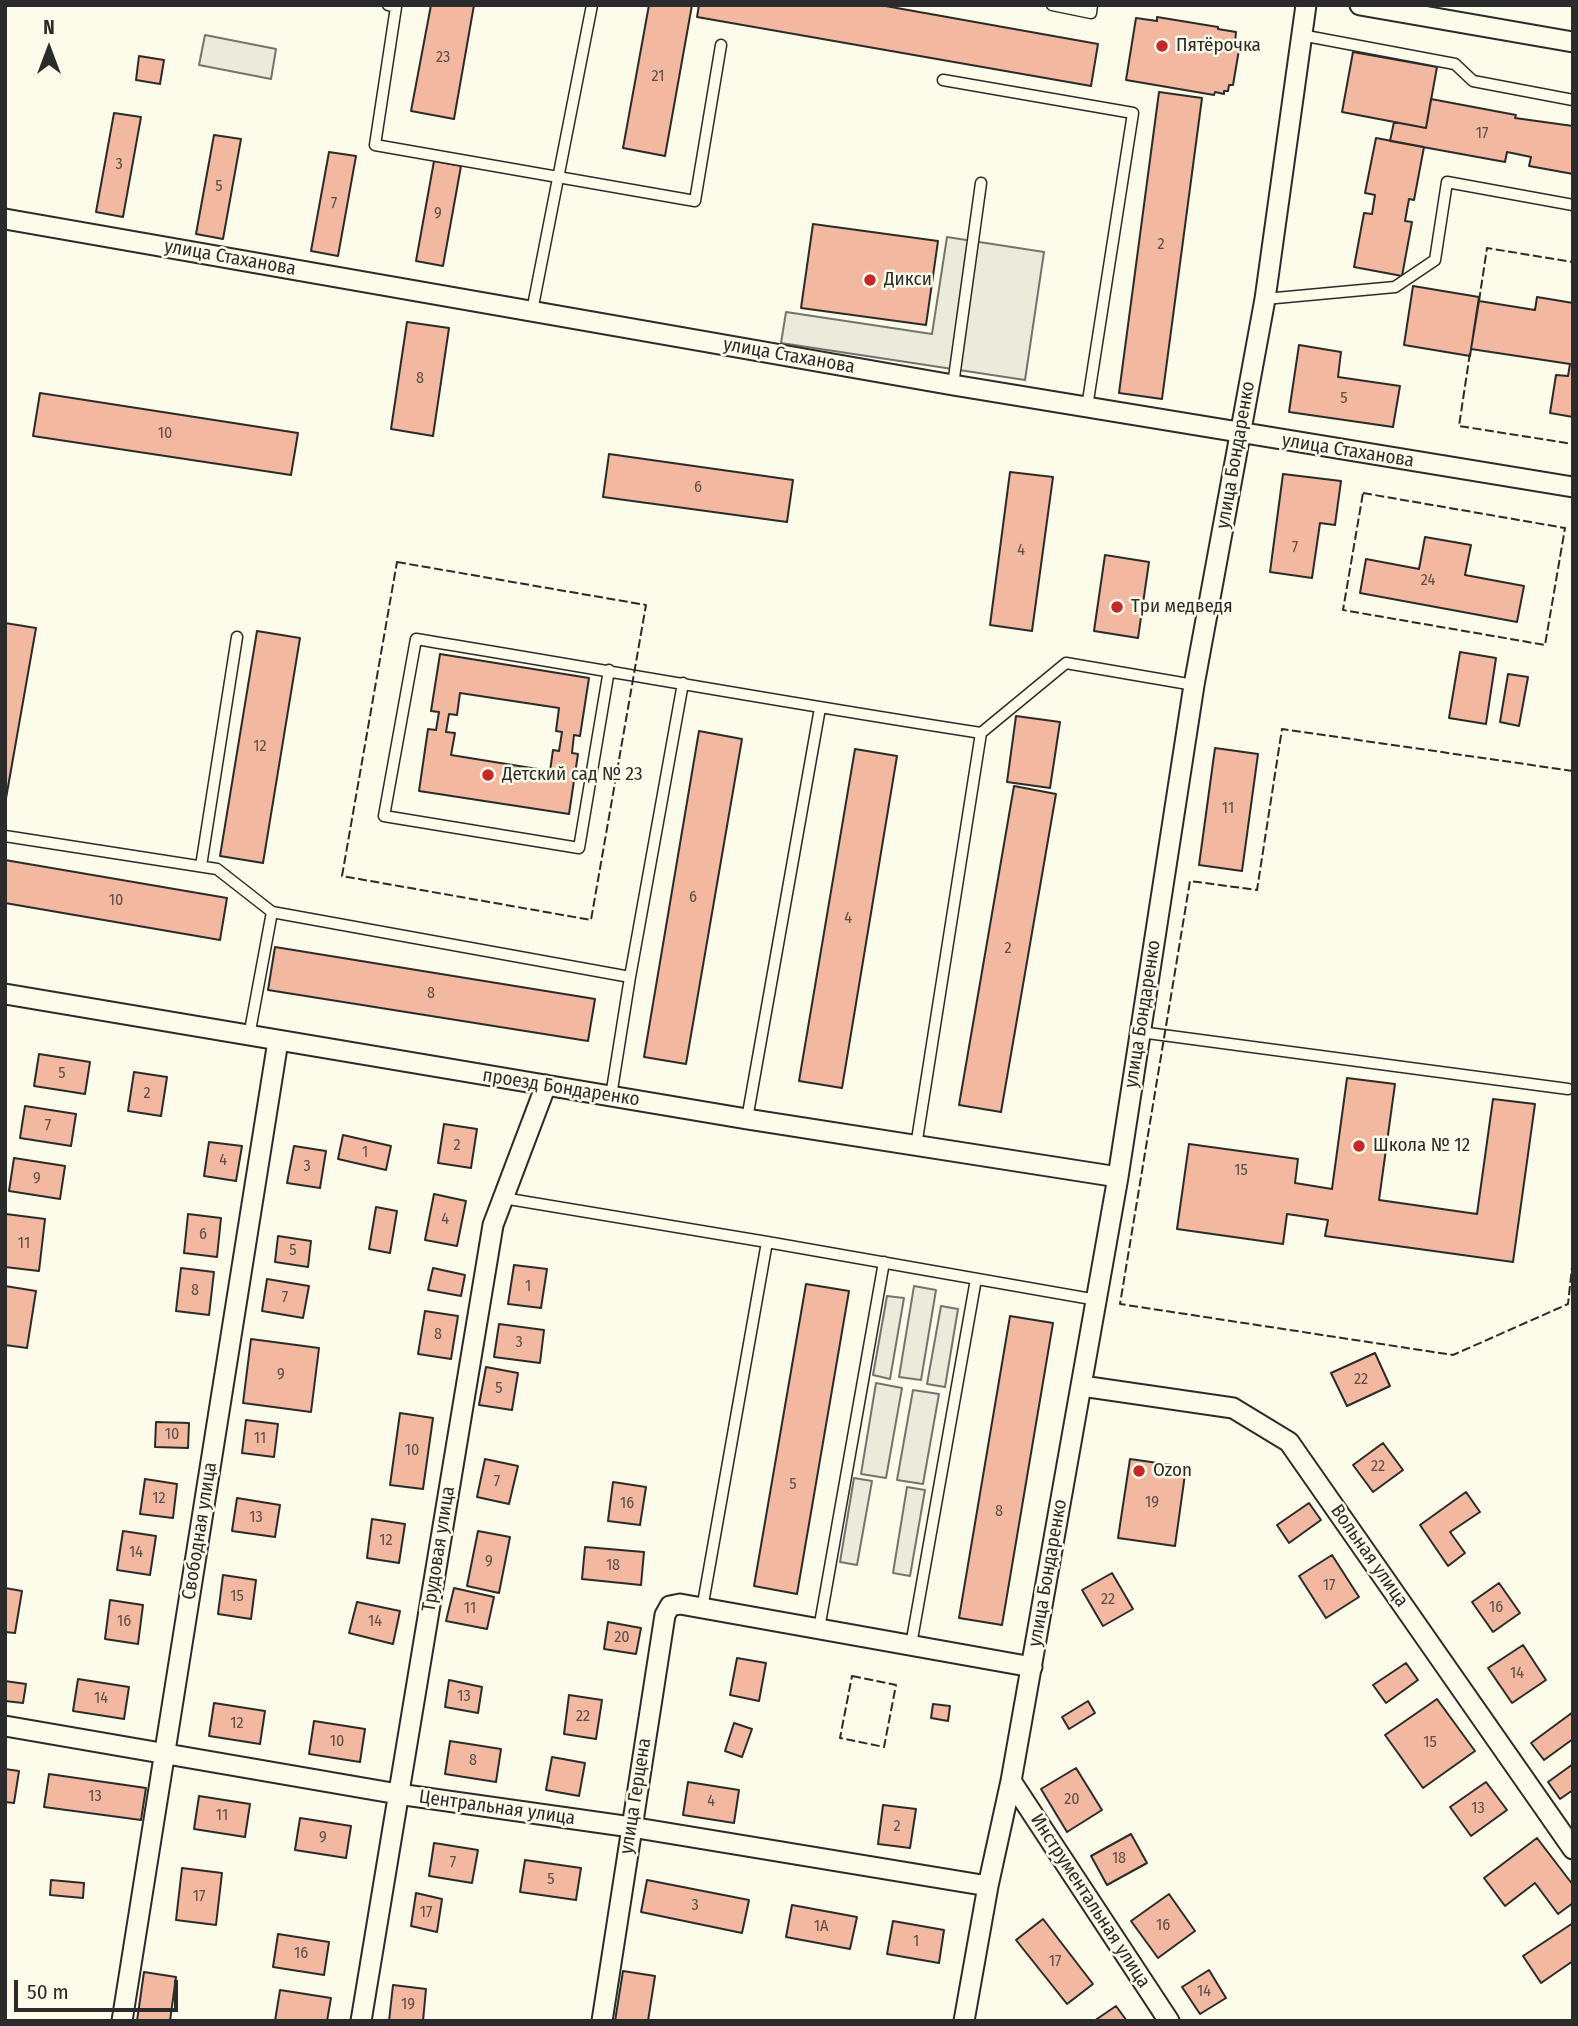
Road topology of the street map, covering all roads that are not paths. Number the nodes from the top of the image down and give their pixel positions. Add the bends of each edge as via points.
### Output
1 (388, 5) edge
2 (592, 5) edge
3 (1052, 5) edge
4 (1092, 5) edge
5 (1306, 5) edge
6 (1360, 5) edge
7 (1301, 35) junction
8 (1573, 42) edge
9 (721, 45) dead end
10 (943, 79) dead end
11 (1573, 100) edge
12 (560, 178) junction
13 (981, 183) dead end
14 (1573, 205) edge
15 (5, 219) edge
16 (1265, 299) junction
17 (533, 311) junction
18 (953, 385) junction
19 (1087, 407) junction
20 (1240, 433) junction
21 (1573, 487) edge
22 (237, 637) dead end
23 (609, 670) junction
24 (683, 683) junction
25 (1194, 685) junction
26 (820, 708) junction
27 (981, 733) junction
28 (5, 836) edge
29 (201, 866) junction
30 (272, 912) junction
31 (630, 977) junction
32 (5, 994) edge
33 (1140, 1032) junction
34 (249, 1036) junction
35 (278, 1041) junction
36 (546, 1085) junction
37 (1568, 1089) dead end
38 (611, 1096) junction
39 (747, 1119) junction
40 (916, 1146) junction
41 (1118, 1177) junction
42 (503, 1198) junction
43 (767, 1242) junction
44 (884, 1262) junction
45 (976, 1279) junction
46 (1097, 1300) junction
47 (1082, 1386) junction
48 (702, 1609) junction
49 (819, 1629) junction
50 (911, 1645) junction
51 (1032, 1667) junction
52 (5, 1726) edge
53 (165, 1754) junction
54 (1011, 1781) junction
55 (398, 1794) junction
56 (631, 1827) junction
57 (1573, 1849) edge
58 (988, 1886) junction
59 (122, 2021) edge
60 (361, 2021) edge
61 (602, 2021) edge
62 (964, 2021) edge
63 (1169, 2021) edge

1 - 12 lane via 397,7 375,145
2 - 12 lane
3 - 4 lane via 1091,13
5 - 7 street, улица Бондаренко
6 - 8 street
7 - 11 lane via 1455,64 1473,81
7 - 16 street, улица Бондаренко
9 - 12 lane via 695,201
10 - 19 lane via 1133,113
12 - 17 lane
13 - 18 lane
14 - 16 lane via 1447,182 1435,260 1395,288
15 - 17 street, улица Стаханова
16 - 20 street, улица Бондаренко
17 - 18 street, улица Стаханова
18 - 19 street, улица Стаханова
19 - 20 street, улица Стаханова
20 - 21 street, улица Стаханова
20 - 25 street, улица Бондаренко
22 - 29 lane
23 - 23 lane via 416,639 384,816 579,848
23 - 24 lane
24 - 26 lane
24 - 31 lane
25 - 27 lane via 1066,663
25 - 33 street, улица Бондаренко
26 - 27 lane
26 - 39 lane
27 - 40 lane
28 - 29 lane
29 - 30 lane via 217,869
30 - 31 lane
30 - 34 lane
31 - 38 lane
32 - 34 street, проезд Бондаренко
33 - 37 lane
33 - 41 street, улица Бондаренко
34 - 35 street, проезд Бондаренко
35 - 36 street, проезд Бондаренко
35 - 53 street, Свободная улица
36 - 38 street, проезд Бондаренко
36 - 42 street, Трудовая улица
38 - 39 street, проезд Бондаренко
39 - 40 street, проезд Бондаренко
40 - 41 street, проезд Бондаренко
41 - 46 street, улица Бондаренко
42 - 43 lane
42 - 55 street, Трудовая улица via 493,1225
43 - 44 lane
43 - 48 lane
44 - 45 lane
44 - 49 lane
45 - 46 lane
45 - 50 lane
46 - 47 street, улица Бондаренко
47 - 51 street, улица Бондаренко
47 - 57 street, Вольная улица via 1233,1408 1289,1442
48 - 49 street, улица Герцена
48 - 56 street, улица Герцена via 680,1604 670,1606 665,1615
49 - 50 street, улица Герцена
50 - 51 street, улица Герцена
51 - 54 street, улица Бондаренко
52 - 53 street, Центральная улица
53 - 55 street, Центральная улица
53 - 59 street, Свободная улица
54 - 58 street, улица Бондаренко
54 - 63 street, Инструментальная улица
55 - 56 street, Центральная улица
55 - 60 street, Трудовая улица
56 - 58 street, Центральная улица
56 - 61 street, улица Герцена
58 - 62 street, улица Бондаренко

